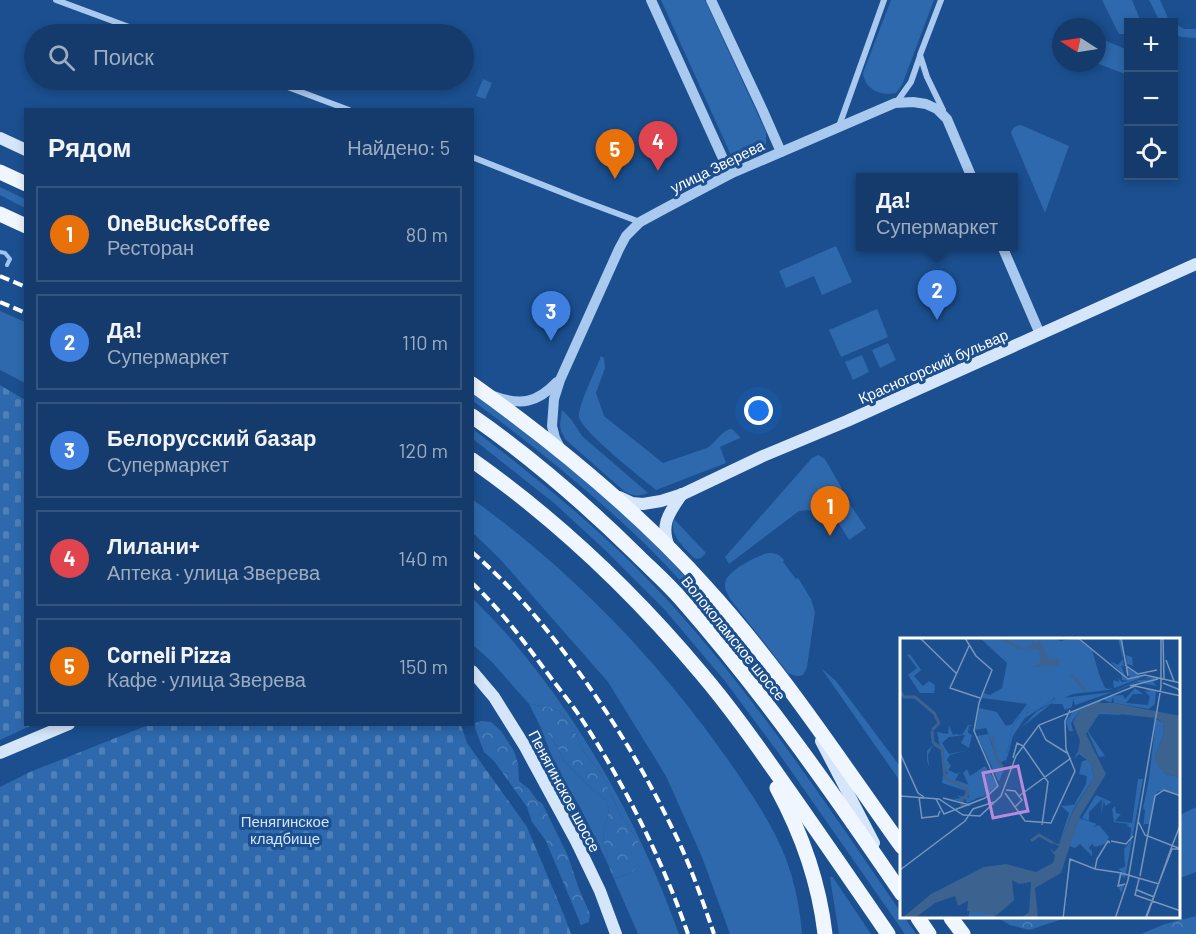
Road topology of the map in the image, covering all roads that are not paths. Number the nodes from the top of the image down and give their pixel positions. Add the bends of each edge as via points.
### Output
1 (56, 0) edge
2 (651, 0) edge
3 (711, 0) edge
4 (884, 0) edge
5 (941, 0) edge
6 (121, 24) edge
7 (920, 55) junction
8 (296, 90) edge
9 (895, 103) junction
10 (344, 108) edge
11 (947, 119) junction
12 (838, 128) junction
13 (0, 138) edge
14 (24, 149) edge
15 (780, 152) junction
16 (474, 158) edge
17 (0, 172) edge
18 (970, 173) edge
19 (730, 174) junction
20 (24, 183) edge
21 (0, 214) edge
22 (640, 222) junction
23 (24, 225) edge
24 (1004, 251) edge
25 (1196, 264) edge
26 (1040, 334) junction
27 (560, 380) junction
28 (474, 385) edge
29 (486, 393) junction
30 (474, 417) edge
31 (562, 451) junction
32 (474, 462) edge
33 (682, 494) junction
34 (613, 495) junction
35 (670, 550) junction
36 (474, 673) edge
37 (805, 711) junction
38 (64, 726) edge
39 (744, 727) junction
40 (0, 753) edge
41 (900, 844) edge
42 (898, 889) edge
43 (919, 919) edge
44 (952, 919) edge
45 (616, 934) edge
46 (825, 934) edge
47 (888, 934) edge
48 (929, 934) edge
49 (963, 934) edge

1 - 6 street
2 - 19 street
3 - 15 street
4 - 12 street
5 - 7 street
7 - 9 street via 911,82
7 - 11 street
8 - 10 street
9 - 11 street, улица Зверева via 926,104
9 - 12 street, улица Зверева
11 - 18 street
12 - 15 street, улица Зверева
13 - 14 main road
15 - 19 street, улица Зверева
16 - 22 street
17 - 20 main road
19 - 22 street, улица Зверева
21 - 23 main road
22 - 27 street via 618,249
24 - 26 street
25 - 26 main road, Красногорский бульвар
26 - 33 main road, Красногорский бульвар
27 - 29 street via 547,393 524,402
27 - 31 street via 552,426
28 - 29 main road
29 - 31 main road
30 - 42 main road, Волоколамское шоссе via 565,488 680,598 796,743
31 - 34 main road
32 - 39 main road via 533,506 621,586 702,674
33 - 34 main road, Красногорский бульвар via 643,504
33 - 35 main road via 669,512 665,526
34 - 35 main road
35 - 37 main road via 706,586
36 - 45 main road, Пенягинское шоссе via 495,698 524,745 576,841
37 - 41 main road
37 - 42 main road
38 - 40 main road
39 - 46 main road via 805,847
39 - 47 main road
43 - 48 main road
44 - 49 main road

